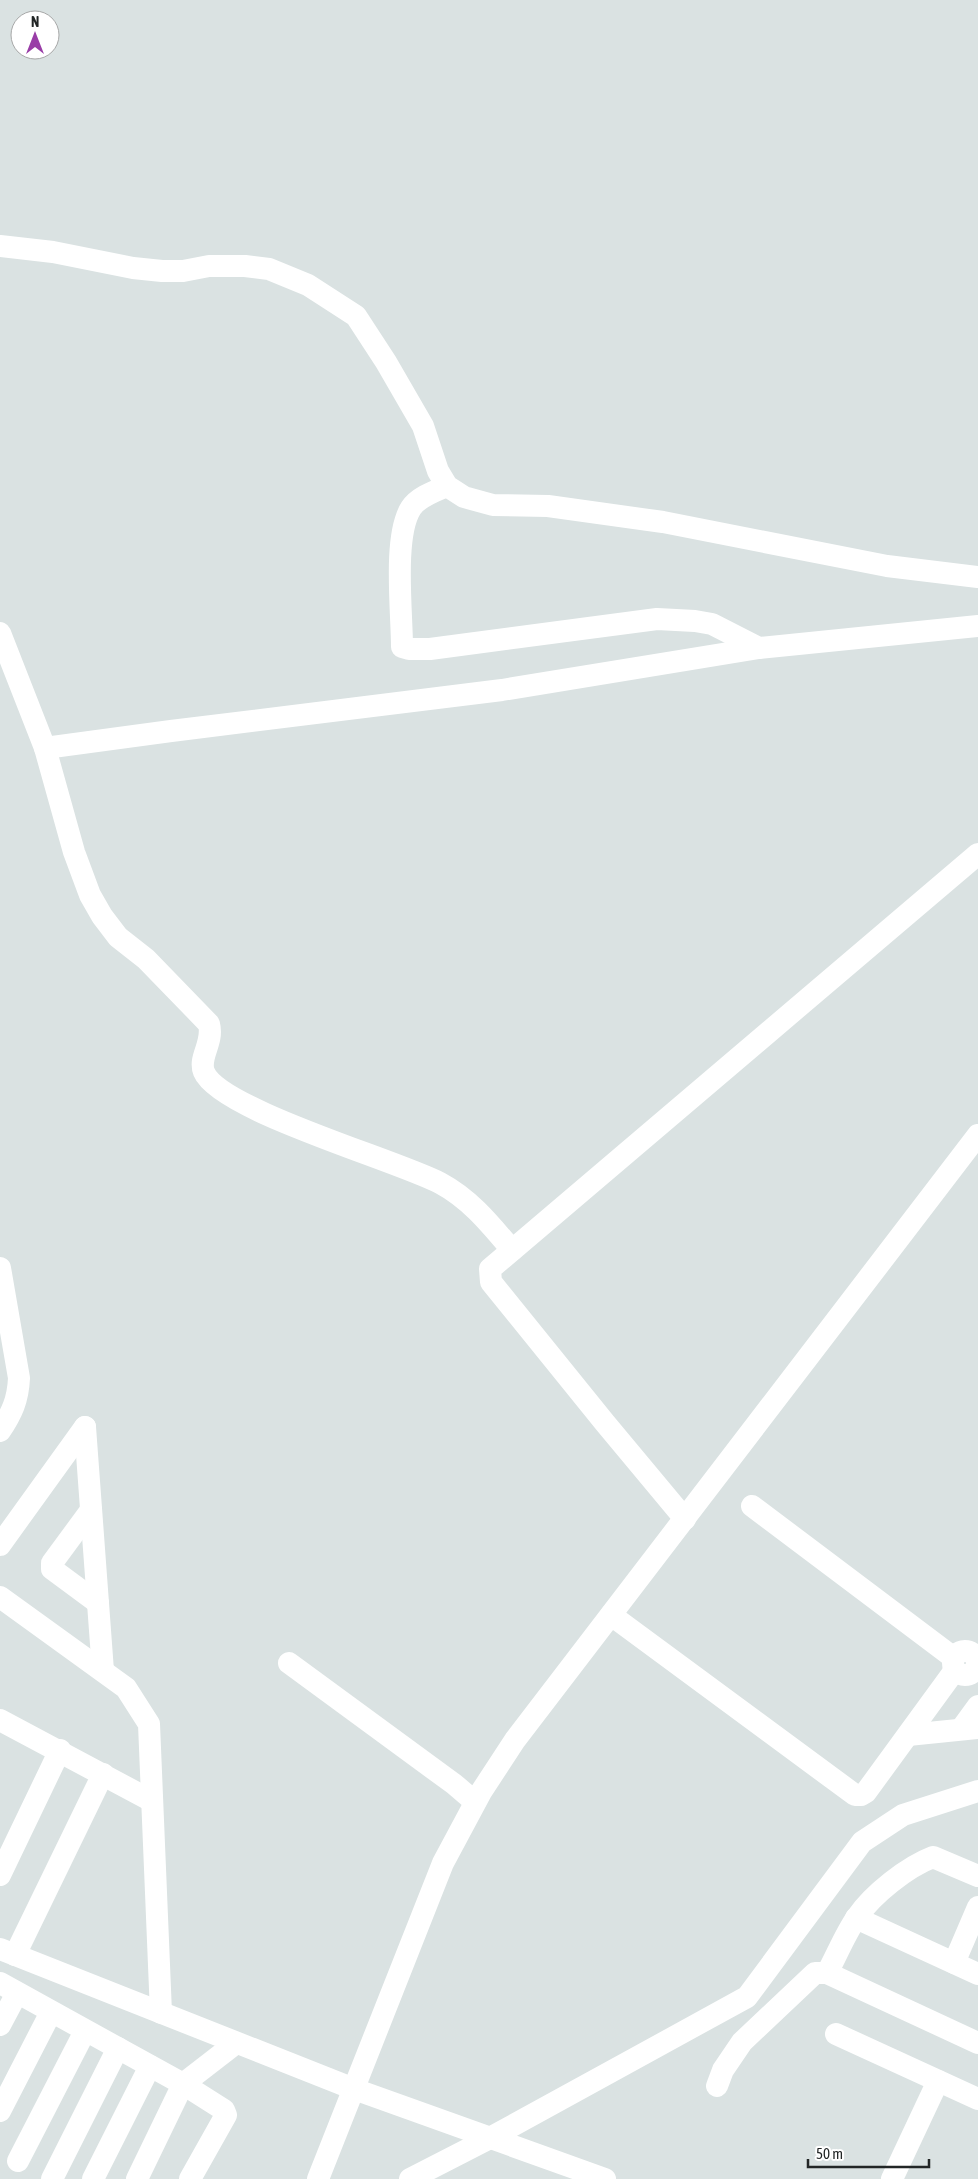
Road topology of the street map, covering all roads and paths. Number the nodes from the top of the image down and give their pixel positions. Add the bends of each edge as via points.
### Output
1 (0, 246) edge
2 (447, 486) junction
3 (978, 577) edge
4 (978, 626) edge
5 (0, 633) edge
6 (759, 648) junction
7 (46, 748) junction
8 (978, 854) edge
9 (978, 1135) edge
10 (512, 1250) junction
11 (0, 1268) edge
12 (0, 1431) edge
13 (752, 1506) dead end
14 (92, 1510) junction
15 (685, 1519) junction
16 (0, 1545) edge
17 (0, 1597) edge
18 (98, 1603) junction
19 (611, 1615) junction
20 (968, 1663) edge
21 (289, 1664) dead end
22 (103, 1671) junction
23 (978, 1706) edge
24 (0, 1720) edge
25 (970, 1728) edge
26 (908, 1735) junction
27 (60, 1750) junction
28 (103, 1774) junction
29 (978, 1791) edge
30 (152, 1801) junction
31 (475, 1802) junction
32 (0, 1875) edge
33 (978, 1876) edge
34 (978, 1908) edge
35 (856, 1918) junction
36 (7, 1952) edge
37 (954, 1963) junction
38 (827, 1972) junction
39 (978, 1974) edge
40 (9, 1988) edge
41 (51, 2012) junction
42 (161, 2013) junction
43 (0, 2025) edge
44 (85, 2031) junction
45 (836, 2034) dead end
46 (236, 2042) junction
47 (978, 2043) edge
48 (118, 2048) junction
49 (150, 2066) junction
50 (938, 2081) junction
51 (183, 2084) junction
52 (717, 2086) dead end
53 (354, 2089) junction
54 (978, 2099) edge
55 (0, 2111) edge
56 (490, 2138) junction
57 (18, 2161) dead end
58 (52, 2179) edge
59 (93, 2179) edge
60 (136, 2179) edge
61 (190, 2179) edge
62 (318, 2179) edge
63 (410, 2179) edge
64 (605, 2179) edge
65 (892, 2179) edge

1 - 2 street via 162,271 210,266 269,269 308,285 356,316 414,409
2 - 3 street via 464,497 493,505 548,506 664,522 887,566
2 - 6 street via 422,498 412,507 404,524 402,647 430,649 657,619 712,624
4 - 6 street
5 - 7 street
6 - 7 street via 502,690
7 - 10 street via 74,852 90,895 118,937 146,959 209,1024 212,1034 202,1064 204,1073 218,1089 258,1111 442,1184 476,1208
8 - 10 street
9 - 15 street
10 - 15 street via 490,1269 492,1282
11 - 12 street via 19,1378 14,1409
13 - 20 street
14 - 16 street via 85,1427
14 - 18 street
14 - 18 street via 52,1563 52,1569
15 - 19 street
17 - 22 street
18 - 22 street
19 - 26 street via 855,1795 866,1792
19 - 31 street via 515,1740
20 - 26 street
21 - 31 street
22 - 30 street via 126,1688 149,1724
23 - 25 street
24 - 27 street
25 - 26 street
27 - 28 street
27 - 32 street
28 - 30 street
28 - 36 street
29 - 56 street via 903,1815 862,1842 746,1997
30 - 42 street
31 - 53 street via 443,1863
33 - 35 street via 933,1857 910,1869 871,1900
34 - 37 street
35 - 37 street
35 - 38 street
36 - 42 street
37 - 39 street
38 - 47 street
38 - 52 street via 815,1972 804,1981 742,2042 723,2070
40 - 41 street
40 - 43 street
41 - 44 street
41 - 55 street
42 - 46 street
44 - 48 street
44 - 57 street
45 - 50 street
46 - 51 street
46 - 53 street
48 - 49 street
48 - 58 street
49 - 51 street
49 - 59 street
50 - 54 street
50 - 65 street
51 - 60 street
51 - 61 street via 224,2110 226,2115
53 - 56 street
53 - 62 street
56 - 63 street
56 - 64 street

